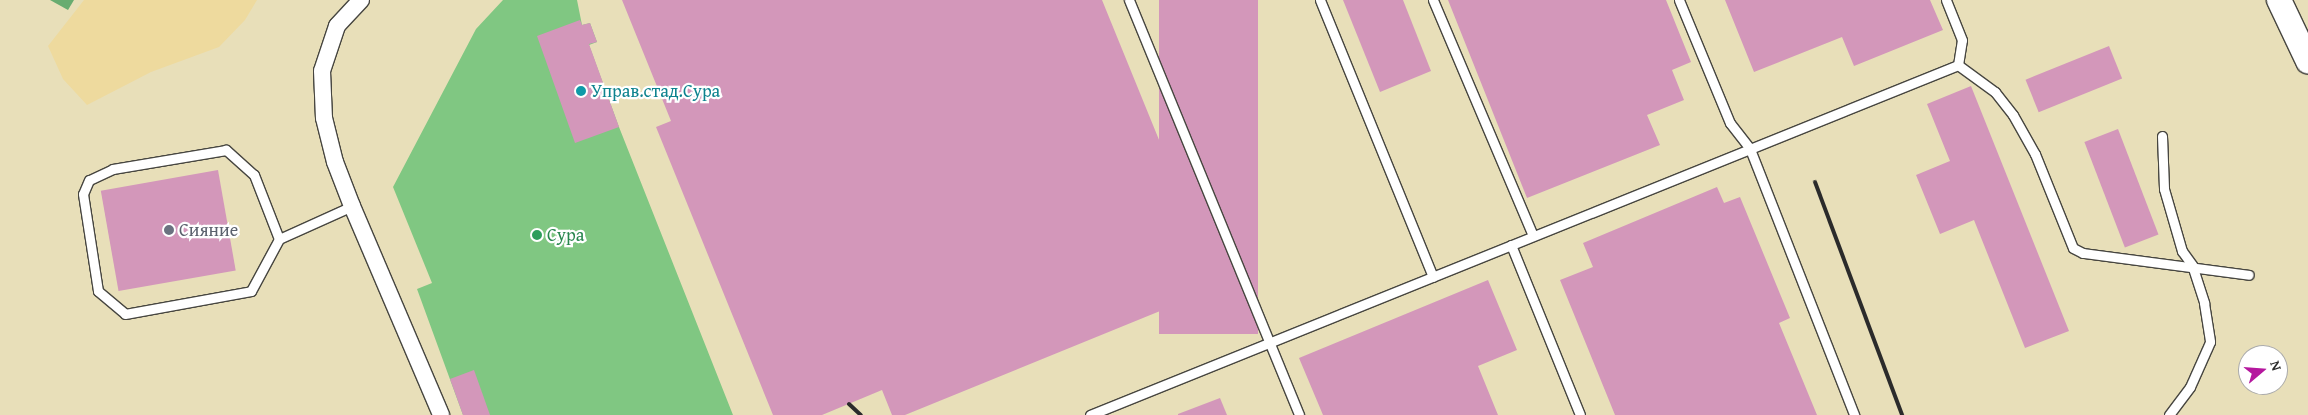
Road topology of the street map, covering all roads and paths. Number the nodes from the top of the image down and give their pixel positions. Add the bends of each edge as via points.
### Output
1 (361, 0) edge
2 (1129, 0) edge
3 (1320, 0) edge
4 (1433, 0) edge
5 (1679, 0) edge
6 (1946, 0) edge
7 (2279, 0) edge
8 (2308, 61) edge
9 (1958, 65) junction
10 (2162, 136) dead end
11 (1750, 149) junction
12 (352, 206) junction
13 (1533, 236) junction
14 (279, 239) junction
15 (1511, 246) junction
16 (2192, 265) junction
17 (2249, 275) dead end
18 (1433, 277) junction
19 (1270, 343) junction
20 (441, 415) edge
21 (1090, 415) edge
22 (1299, 415) edge
23 (1580, 415) edge
24 (1854, 415) edge
25 (2169, 415) edge

1 - 12 street via 337,26 322,71 324,118 335,162
2 - 19 lane
3 - 18 lane
4 - 13 lane
5 - 11 lane via 1730,123
6 - 9 lane via 1962,40
7 - 8 main road
9 - 11 lane
9 - 16 lane via 1995,92 2013,115 2035,154 2074,248 2083,253
10 - 16 lane via 2164,189 2182,251
11 - 13 lane
11 - 24 lane
12 - 14 lane
12 - 20 street
13 - 15 lane
14 - 14 lane via 251,291 125,314 98,291 83,194 89,180 113,169 226,150 254,175
15 - 18 lane
15 - 23 lane
16 - 17 lane
16 - 25 lane via 2204,303 2210,342 2190,387
18 - 19 lane
19 - 21 lane
19 - 22 lane

